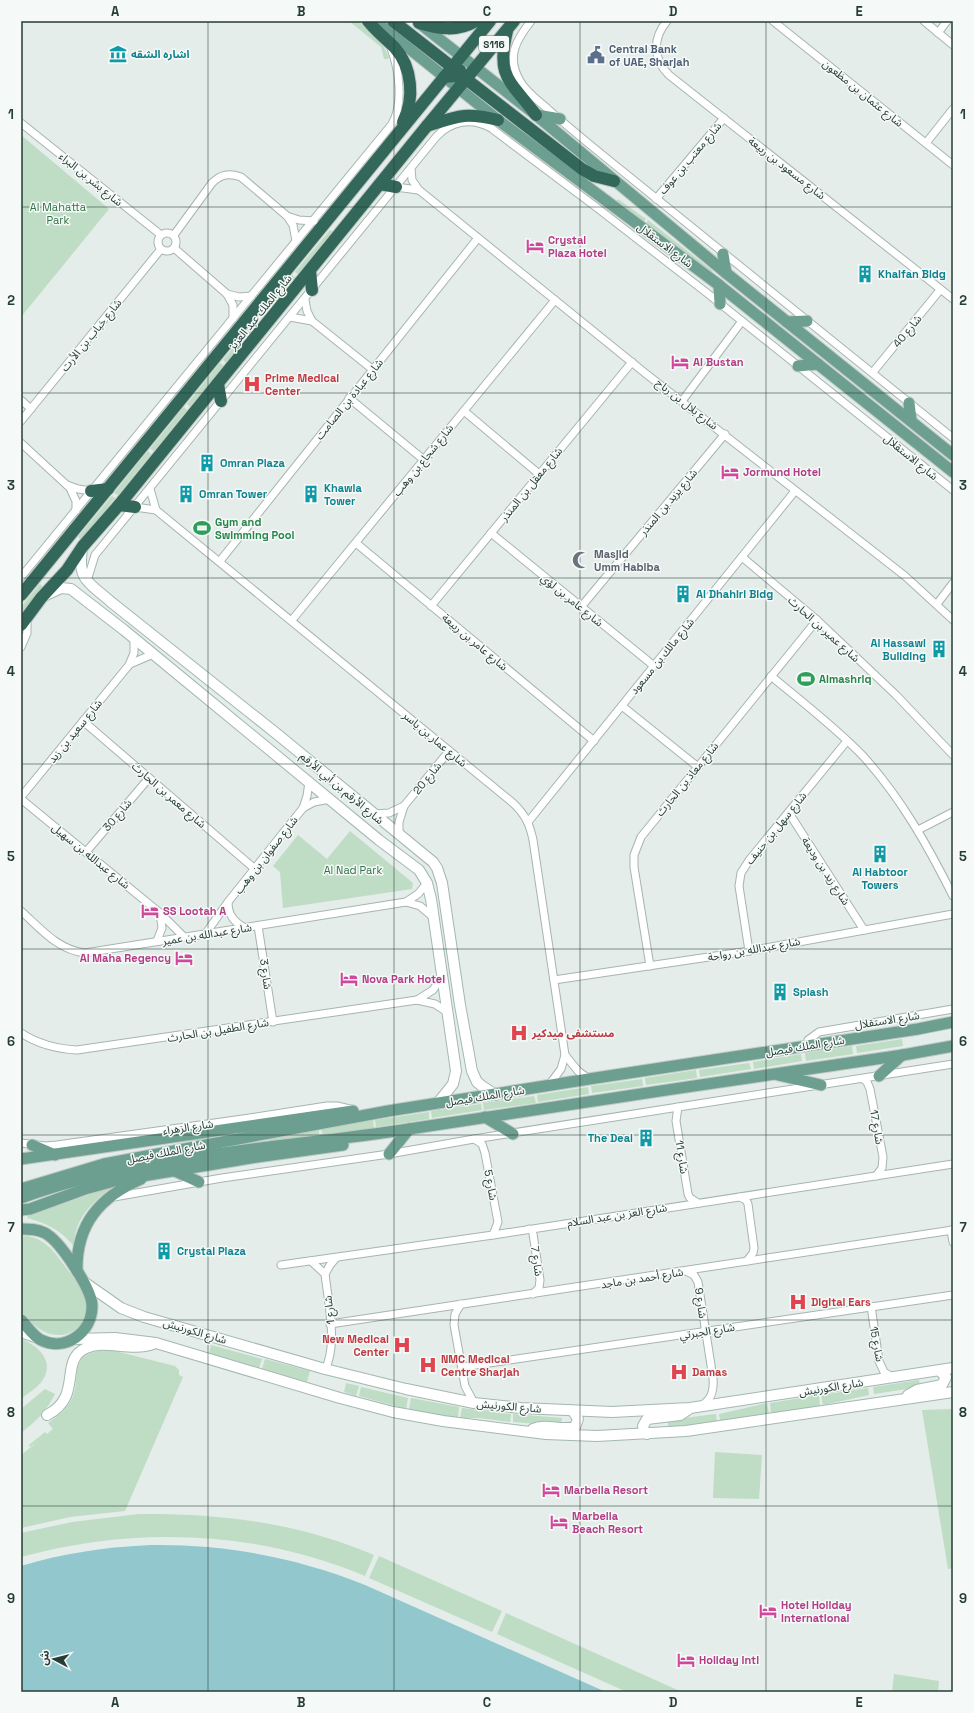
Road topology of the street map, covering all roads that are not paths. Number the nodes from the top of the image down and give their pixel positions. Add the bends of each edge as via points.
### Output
1 (368, 21) edge
2 (375, 21) edge
3 (393, 21) edge
4 (476, 21) edge
5 (490, 21) edge
6 (531, 21) edge
7 (667, 21) edge
8 (773, 21) edge
9 (924, 21) edge
10 (947, 21) edge
11 (418, 22) edge
12 (511, 25) edge
13 (938, 33) junction
14 (388, 42) junction
15 (953, 44) edge
16 (460, 57) junction
17 (452, 67) junction
18 (475, 68) junction
19 (444, 77) junction
20 (462, 84) junction
21 (953, 109) edge
22 (536, 115) junction
23 (724, 118) junction
24 (560, 119) junction
25 (21, 123) edge
26 (494, 124) junction
27 (426, 127) junction
28 (396, 135) junction
29 (926, 143) junction
30 (953, 165) edge
31 (411, 168) junction
32 (614, 181) junction
33 (380, 184) junction
34 (396, 187) junction
35 (419, 190) junction
36 (656, 199) junction
37 (333, 214) junction
38 (287, 216) junction
39 (312, 221) junction
40 (161, 235) junction
41 (174, 235) junction
42 (478, 238) junction
43 (296, 241) junction
44 (174, 248) junction
45 (161, 249) junction
46 (723, 254) junction
47 (310, 270) junction
48 (726, 273) junction
49 (719, 285) junction
50 (940, 290) junction
51 (227, 294) junction
52 (308, 295) junction
53 (251, 296) junction
54 (953, 299) edge
55 (555, 300) junction
56 (720, 304) junction
57 (290, 317) junction
58 (233, 318) junction
59 (312, 321) junction
60 (742, 321) junction
61 (807, 321) junction
62 (787, 322) junction
63 (632, 362) junction
64 (818, 364) junction
65 (798, 366) junction
66 (372, 370) junction
67 (873, 372) junction
68 (218, 384) junction
69 (349, 398) junction
70 (167, 399) junction
71 (21, 400) edge
72 (682, 400) junction
73 (221, 401) junction
74 (909, 403) junction
75 (31, 409) junction
76 (464, 411) junction
77 (168, 415) junction
78 (911, 420) junction
79 (21, 422) edge
80 (725, 434) junction
81 (953, 438) edge
82 (21, 443) edge
83 (918, 444) junction
84 (950, 453) edge
85 (424, 460) junction
86 (953, 472) edge
87 (539, 474) junction
88 (67, 485) junction
89 (108, 489) junction
90 (150, 489) junction
91 (953, 490) edge
92 (91, 491) junction
93 (795, 491) junction
94 (119, 505) junction
95 (135, 507) junction
96 (156, 510) junction
97 (76, 511) junction
98 (491, 533) junction
99 (356, 543) junction
100 (83, 546) junction
101 (742, 558) junction
102 (220, 561) junction
103 (21, 578) edge
104 (88, 581) junction
105 (953, 583) edge
106 (21, 595) edge
107 (41, 598) junction
108 (84, 599) junction
109 (112, 602) junction
110 (937, 604) junction
111 (431, 606) junction
112 (582, 607) junction
113 (292, 620) junction
114 (817, 620) junction
115 (953, 620) edge
116 (24, 622) edge
117 (134, 639) junction
118 (21, 647) edge
119 (153, 654) junction
120 (129, 664) junction
121 (654, 666) junction
122 (772, 676) junction
123 (622, 706) junction
124 (83, 722) junction
125 (847, 740) junction
126 (594, 741) junction
127 (449, 751) junction
128 (953, 755) edge
129 (698, 767) junction
130 (149, 778) junction
131 (309, 782) junction
132 (21, 798) edge
133 (330, 799) junction
134 (404, 806) junction
135 (303, 808) junction
136 (953, 812) edge
137 (789, 813) junction
138 (374, 814) junction
139 (528, 822) junction
140 (918, 830) junction
141 (398, 835) junction
142 (86, 852) junction
143 (255, 869) junction
144 (427, 883) junction
145 (953, 896) edge
146 (228, 902) junction
147 (406, 902) junction
148 (21, 911) edge
149 (160, 913) junction
150 (953, 914) edge
151 (433, 917) junction
152 (258, 926) junction
153 (245, 928) junction
154 (434, 928) junction
155 (864, 930) junction
156 (206, 933) junction
157 (183, 936) junction
158 (156, 941) junction
159 (749, 951) junction
160 (650, 966) junction
161 (456, 976) junction
162 (441, 978) junction
163 (554, 980) junction
164 (417, 1000) junction
165 (953, 1009) edge
166 (447, 1012) junction
167 (273, 1022) junction
168 (953, 1022) edge
169 (21, 1033) edge
170 (953, 1046) edge
171 (806, 1047) junction
172 (468, 1052) junction
173 (565, 1055) junction
174 (903, 1055) junction
175 (953, 1064) edge
176 (772, 1074) junction
177 (879, 1076) junction
178 (590, 1079) junction
179 (863, 1079) junction
180 (549, 1085) junction
181 (822, 1085) junction
182 (496, 1095) junction
183 (437, 1104) junction
184 (678, 1107) junction
185 (354, 1110) junction
186 (388, 1112) junction
187 (485, 1117) junction
188 (409, 1129) junction
189 (372, 1134) junction
190 (513, 1134) junction
191 (474, 1139) junction
192 (27, 1144) edge
193 (389, 1154) junction
194 (56, 1155) junction
195 (42, 1157) junction
196 (21, 1159) edge
197 (21, 1163) edge
198 (953, 1164) edge
199 (175, 1171) junction
200 (81, 1174) junction
201 (152, 1174) junction
202 (876, 1176) junction
203 (199, 1182) junction
204 (21, 1189) edge
205 (740, 1197) junction
206 (21, 1198) edge
207 (108, 1198) junction
208 (698, 1203) junction
209 (21, 1210) edge
210 (21, 1225) edge
211 (21, 1229) edge
212 (34, 1229) junction
213 (528, 1229) junction
214 (952, 1230) edge
215 (493, 1235) junction
216 (953, 1242) edge
217 (336, 1258) junction
218 (311, 1261) junction
219 (747, 1261) junction
220 (281, 1265) dead end
221 (77, 1271) junction
222 (686, 1271) junction
223 (325, 1274) junction
224 (84, 1282) junction
225 (533, 1294) junction
226 (953, 1295) edge
227 (461, 1304) junction
228 (871, 1306) junction
229 (21, 1320) edge
230 (330, 1324) junction
231 (21, 1332) edge
232 (705, 1332) junction
233 (39, 1339) junction
234 (75, 1339) junction
235 (156, 1343) junction
236 (462, 1367) junction
237 (953, 1368) edge
238 (325, 1369) junction
239 (940, 1371) junction
240 (892, 1377) junction
241 (953, 1392) edge
242 (906, 1398) junction
243 (474, 1403) junction
244 (695, 1407) junction
245 (573, 1411) junction
246 (47, 1415) dead end
247 (530, 1432) junction
248 (648, 1434) junction

1 - 14 highway
2 - 19 main road
3 - 17 highway
4 - 11 highway via 458,29 436,28
5 - 16 highway, شارع الملك عبد العزيز / S116
6 - 24 street via 516,42 515,70 525,88
7 - 23 street, شارع مسعود بن ربيعة via 658,33 656,42 656,51 663,68
8 - 29 street, شارع عثمان بن مظعون
9 - 13 street
10 - 13 street
11 - 16 main road, شارع الاستقلال
12 - 18 highway, شارع الملك عبد العزيز / S116
12 - 22 highway via 503,51 505,73
13 - 15 street
14 - 28 highway via 399,53 404,63 410,88 407,112
14 - 39 street, شارع الملك عبد العزيز via 395,60 400,95 397,113 392,124
16 - 17 highway, شارع الملك عبد العزيز
16 - 18 main road, شارع الاستقلال
17 - 18 highway via 465,70
17 - 19 highway, شارع الملك عبد العزيز
18 - 20 highway, شارع الملك عبد العزيز
18 - 22 main road, شارع الاستقلال
19 - 20 highway via 455,76
19 - 28 highway, شارع الملك عبد العزيز
20 - 26 main road, شارع الاستقلال
20 - 27 highway, شارع الملك عبد العزيز
20 - 32 highway via 582,169 594,176
21 - 29 street
22 - 24 main road
22 - 32 main road, شارع الاستقلال
23 - 36 street, شارع معتب بن عوف
23 - 50 street, شارع مسعود بن ربيعة
24 - 36 street
25 - 40 street, شارع بشر بن البراء
26 - 27 highway via 478,115 462,115
26 - 31 street via 470,121 448,127 436,137
26 - 49 main road, شارع الاستقلال
26 - 56 street, شارع الاستقلال
27 - 33 highway, شارع الملك عبد العزيز
28 - 37 highway, شارع الملك عبد العزيز
29 - 30 street, شارع عثمان بن مظعون
31 - 34 street
31 - 35 street, شارع بلال بن رباح via 412,180
32 - 48 main road, شارع الاستقلال
33 - 34 highway
33 - 47 highway, شارع الملك عبد العزيز
34 - 35 street
34 - 52 street
35 - 42 street, شارع بلال بن رباح
36 - 46 street
37 - 39 street
37 - 77 highway, شارع الملك عبد العزيز
38 - 39 street
38 - 41 street via 241,177 226,174 218,177 209,186
38 - 43 street via 293,225
39 - 43 street, شارع الملك عبد العزيز
40 - 41 street via 167,232
40 - 45 street via 158,241
41 - 44 street via 177,242
42 - 55 street, شارع بلال بن رباح
42 - 66 street, شارع عبادة بن الصامت
43 - 53 street, شارع الملك عبد العزيز
44 - 45 street via 168,251
44 - 51 street
45 - 75 street, شارع خباب بن الأرت
46 - 48 main road
46 - 61 street
47 - 52 highway
47 - 68 highway, شارع الملك عبد العزيز
48 - 62 main road, شارع الاستقلال
49 - 56 main road
49 - 64 main road, شارع الاستقلال
50 - 54 street, شارع مسعود بن ربيعة
50 - 67 street, شارع 40
51 - 53 street
51 - 58 street via 233,305
52 - 57 street
52 - 59 street via 307,311
53 - 58 street, شارع الملك عبد العزيز
55 - 63 street, شارع بلال بن رباح
55 - 76 street, شارع شجاع بن وهب
56 - 60 street, شارع الاستقلال
57 - 59 street
57 - 73 street
58 - 70 street, شارع الملك عبد العزيز
59 - 66 street
60 - 65 street, شارع الاستقلال
60 - 72 street
61 - 62 main road
61 - 67 street
62 - 78 main road, شارع الاستقلال
63 - 72 street, شارع بلال بن رباح
63 - 87 street, شارع معقل بن المنذر
64 - 65 main road
64 - 83 main road, شارع الاستقلال
65 - 91 street, شارع الاستقلال
66 - 69 street, شارع عبادة بن الصامت
67 - 74 street
68 - 73 highway
68 - 94 highway, شارع الملك عبد العزيز
69 - 85 street
69 - 102 street, شارع عبادة بن الصامت
70 - 77 highway
70 - 92 street, شارع الملك عبد العزيز
71 - 75 street
72 - 80 street, شارع بلال بن رباح
73 - 90 street
74 - 78 main road
74 - 81 street
75 - 79 street, شارع خباب بن الأرت
76 - 85 street, شارع شجاع بن وهب
76 - 87 street
77 - 89 highway, شارع الملك عبد العزيز
78 - 84 main road, شارع الاستقلال
80 - 93 street, شارع بلال بن رباح
80 - 112 street, شارع يزيد بن المنذر
82 - 88 street
83 - 84 main road via 916,440 921,437 937,449
83 - 86 main road, شارع الاستقلال
85 - 99 street, شارع شجاع بن وهب
87 - 98 street, شارع معقل بن المنذر
88 - 92 street
88 - 97 street via 74,496
89 - 92 highway
89 - 106 highway, شارع الملك عبد العزيز
90 - 95 street
90 - 96 street
92 - 97 street, شارع الملك عبد العزيز
93 - 101 street, شارع مالك بن مسعود
93 - 110 street, شارع بلال بن رباح
94 - 95 highway
94 - 100 highway, شارع الملك عبد العزيز
95 - 96 street
95 - 104 street via 95,555
96 - 102 street, شارع عمار بن ياسر
97 - 103 street, شارع الملك عبد العزيز
98 - 111 street, شارع معقل بن المنذر
98 - 112 street, شارع عامر بن لؤي
99 - 111 street, شارع عامر بن ربيعة
99 - 113 street, شارع شجاع بن وهب
100 - 104 main road, شارع الأرقم بن أبي الأرقم via 80,566
100 - 107 highway, شارع الملك عبد العزيز
101 - 114 street, شارع عمير بن الحارث
101 - 121 street, شارع مالك بن مسعود
102 - 113 street, شارع عمار بن ياسر
104 - 109 main road, شارع الأرقم بن أبي الأرقم
105 - 110 street
107 - 108 main road, شارع الأرقم بن أبي الأرقم via 66,588
107 - 116 highway, شارع الملك عبد العزيز
108 - 109 main road via 83,594 90,590 104,601
108 - 117 main road, شارع الأرقم بن أبي الأرقم
109 - 138 main road, شارع الأرقم بن أبي الأرقم
110 - 115 street, شارع بلال بن رباح
111 - 126 street, شارع عامر بن ربيعة
112 - 121 street, شارع عامر بن لؤي
113 - 127 street, شارع عمار بن ياسر
114 - 122 street, شارع معاذ بن الحارث
114 - 128 street, شارع عمير بن الحارث via 896,695
116 - 118 street, شارع الملك عبد العزيز via 27,633
117 - 119 main road, شارع الأرقم بن أبي الأرقم
117 - 120 street, شارع سعيد بن زيد via 134,653
119 - 120 street, شارع سعيد بن زيد
119 - 131 main road, شارع الأرقم بن أبي الأرقم
120 - 124 street, شارع سعيد بن زيد
121 - 123 street, شارع مالك بن مسعود
122 - 125 street
122 - 129 street, شارع معاذ بن الحارث
123 - 126 street, شارع مالك بن مسعود
123 - 129 street
124 - 130 street, شارع معمر بن الحارث
124 - 132 street, شارع سعيد بن زيد
125 - 137 street, شارع سهل بن حنيف
125 - 140 street via 881,777
126 - 139 street, شارع مالك بن مسعود
127 - 134 street, شارع 20
127 - 139 street, شارع عمار بن ياسر via 513,803
129 - 160 street, شارع معاذ بن الحارث via 641,837 634,855
130 - 142 street, شارع 30
130 - 143 street, شارع معمر بن الحارث
131 - 133 main road, شارع الأرقم بن أبي الأرقم
131 - 135 street, شارع صفوان بن وهب
132 - 142 street, شارع عبدالله بن سهيل
133 - 135 street, شارع صفوان بن وهب via 314,802
133 - 144 main road, شارع الأرقم بن أبي الأرقم via 419,870
134 - 138 street, شارع 20 via 389,813
134 - 141 street, شارع 20
135 - 143 street, شارع صفوان بن وهب
136 - 140 street
137 - 155 street, شارع زيد بن وديعة
137 - 159 street, شارع سهل بن حنيف via 741,873 739,893
138 - 141 main road, شارع الأرقم بن أبي الأرقم
139 - 163 street, شارع عمار بن ياسر via 533,840
140 - 145 street
141 - 161 main road, شارع الأرقم بن أبي الأرقم via 433,862 440,875
142 - 149 street, شارع عبدالله بن سهيل
143 - 146 street, شارع صفوان بن وهب
144 - 147 street, شارع عبدالله بن عمير via 418,894
144 - 151 main road, شارع الأرقم بن أبي الأرقم
146 - 153 street, شارع صفوان بن وهب via 230,915
146 - 156 street, شارع صفوان بن وهب
147 - 151 street via 420,906
147 - 152 street, شارع عبدالله بن عمير
148 - 158 street, شارع عبدالله بن عمير via 58,944 76,952 86,953
149 - 157 street, شارع عبدالله بن سهيل
149 - 158 street via 162,928
150 - 155 street, شارع عبدالله بن رواحة
151 - 154 main road, شارع الأرقم بن أبي الأرقم
152 - 153 street, شارع عبدالله بن عمير
152 - 167 street, شارع 3
153 - 156 street, شارع عبدالله بن عمير
154 - 161 main road via 438,925 442,927 448,967
154 - 162 main road, شارع الأرقم بن أبي الأرقم
155 - 159 street, شارع عبدالله بن رواحة
156 - 157 street, شارع عبدالله بن عمير
157 - 158 street, شارع عبدالله بن عمير
159 - 160 street, شارع عبدالله بن رواحة
160 - 163 street, شارع عبدالله بن رواحة
161 - 172 main road, شارع الأرقم بن أبي الأرقم
162 - 164 street, شارع الطفيل بن الحارث via 433,990
162 - 166 main road, شارع الأرقم بن أبي الأرقم
163 - 173 street, شارع عمار بن ياسر
164 - 166 street, شارع الطفيل بن الحارث via 435,1004
164 - 167 street, شارع الطفيل بن الحارث
165 - 171 street, شارع الاستقلال via 819,1032 808,1040
166 - 172 main road via 455,1024 461,1059 467,1059
166 - 183 main road, شارع الأرقم بن أبي الأرقم via 456,1071 453,1084
167 - 169 street, شارع الطفيل بن الحارث via 77,1050 44,1045
168 - 171 main road, شارع الملك فيصل
170 - 174 main road, شارع الملك فيصل
171 - 178 main road, شارع الملك فيصل
172 - 182 main road, شارع الأرقم بن أبي الأرقم via 472,1071 478,1082
173 - 178 street via 573,1067
173 - 180 street, شارع عمار بن ياسر via 561,1069
174 - 176 main road, شارع الملك فيصل
174 - 177 main road
175 - 177 street
176 - 181 main road
176 - 187 main road, شارع الملك فيصل
177 - 179 street
178 - 180 main road, شارع الملك فيصل
179 - 181 street
179 - 202 street, شارع 17 via 870,1089 883,1157 882,1168
180 - 182 main road, شارع الملك فيصل
181 - 184 street
182 - 183 main road, شارع الملك فيصل
183 - 186 main road, شارع الملك فيصل
184 - 190 street
184 - 208 street, شارع 11 via 676,1121 688,1194
185 - 186 main road via 376,1108
185 - 192 street, شارع الزهراء via 327,1106 65,1144
185 - 194 main road
186 - 200 main road, شارع الملك فيصل via 186,1148
187 - 188 main road, شارع الملك فيصل
187 - 190 main road
188 - 189 main road, شارع الملك فيصل
188 - 193 main road
189 - 199 main road via 357,1142
189 - 200 main road, شارع الملك فيصل
190 - 191 street
191 - 193 street
191 - 215 street, شارع 5 via 482,1144 485,1153 498,1222
192 - 194 main road
193 - 203 street
194 - 195 main road
195 - 196 main road
195 - 197 main road
198 - 202 street, شارع العز بن عبد السلام
199 - 201 main road
199 - 203 main road
200 - 204 main road, شارع الملك فيصل
200 - 206 main road, شارع الملك فيصل
201 - 207 main road
201 - 209 main road via 107,1182
202 - 205 street, شارع العز بن عبد السلام
203 - 207 street
205 - 208 street, شارع العز بن عبد السلام
205 - 219 street via 748,1204 753,1243 753,1253
207 - 221 main road via 92,1215 81,1236 76,1259
208 - 213 street, شارع العز بن عبد السلام
210 - 212 main road
211 - 212 main road
212 - 221 main road via 54,1240
213 - 215 street, شارع العز بن عبد السلام
213 - 225 street, شارع 7 via 532,1230 533,1234 540,1280 539,1288
214 - 216 street
214 - 219 street, شارع أحمد بن ماجد
215 - 217 street, شارع العز بن عبد السلام
217 - 218 street, شارع العز بن عبد السلام
217 - 223 street
218 - 220 street, شارع العز بن عبد السلام
218 - 223 street
219 - 222 street, شارع أحمد بن ماجد
221 - 224 main road
222 - 225 street, شارع أحمد بن ماجد
222 - 232 street, شارع 9 via 694,1275 698,1282
223 - 230 street, شارع 1
224 - 234 main road via 91,1300 91,1313 85,1329
224 - 238 main road, شارع الكورنيش via 110,1302 132,1313
225 - 227 street, شارع أحمد بن ماجد
226 - 228 street, شارع الجبرتي
227 - 230 street, شارع أحمد بن ماجد
227 - 236 street via 454,1319
228 - 232 street, شارع الجبرتي
228 - 240 street, شارع 15 via 879,1361 884,1372
229 - 233 main road
230 - 238 street, شارع 1 via 332,1351
231 - 233 main road
232 - 236 street, شارع الجبرتي
232 - 244 street, شارع 9 via 713,1390 709,1400
233 - 234 main road via 55,1344
234 - 235 main road, شارع الكورنيش via 115,1338
235 - 246 main road via 135,1348 96,1345 82,1350 73,1362 69,1390 64,1400 57,1409
235 - 247 main road, شارع الكورنيش via 387,1410 436,1420
236 - 243 street via 466,1391
237 - 239 main road, شارع الكورنيش
238 - 243 main road, شارع الكورنيش
239 - 240 main road, شارع الكورنيش
239 - 242 main road via 946,1377 942,1385 913,1391
240 - 244 main road, شارع الكورنيش
241 - 242 main road, شارع الكورنيش
242 - 248 main road, شارع الكورنيش via 726,1426
243 - 245 main road, شارع الكورنيش
244 - 245 main road, شارع الكورنيش via 625,1412
244 - 248 main road via 680,1415 647,1419 643,1426
245 - 247 main road via 578,1419 575,1426 541,1426
247 - 248 main road, شارع الكورنيش via 597,1436

